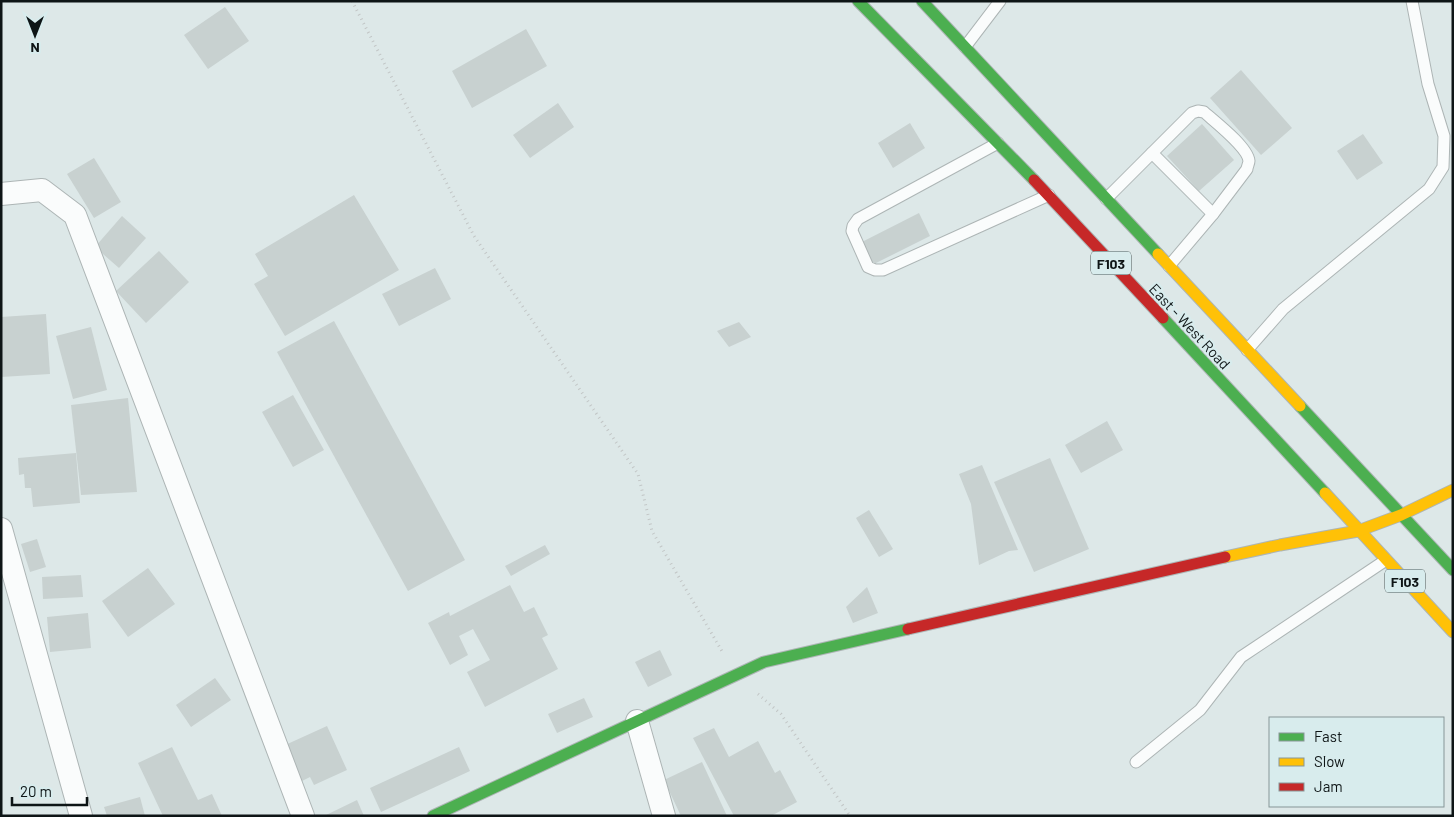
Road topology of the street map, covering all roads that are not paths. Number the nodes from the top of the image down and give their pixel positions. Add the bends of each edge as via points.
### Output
1 (858, 1) edge
2 (922, 1) edge
3 (1000, 1) edge
4 (1412, 1) edge
5 (964, 47) junction
6 (998, 144) junction
7 (1152, 153) junction
8 (1, 194) edge
9 (1049, 195) junction
10 (1106, 199) junction
11 (1213, 214) junction
12 (1169, 266) junction
13 (1247, 350) junction
14 (1453, 490) edge
15 (1401, 515) junction
16 (1, 529) edge
17 (1358, 530) junction
18 (1386, 560) junction
19 (1453, 570) edge
20 (1453, 632) edge
21 (637, 721) junction
22 (1136, 762) dead end
23 (81, 816) edge
24 (303, 816) edge
25 (433, 816) edge
26 (664, 816) edge

1 - 6 main road, East - West Road / F103
2 - 5 main road, East - West Road / F103
3 - 5 lane
4 - 13 lane via 1428,84 1444,136 1443,167 1429,189 1283,309
5 - 10 main road, East - West Road / F103
6 - 9 main road, East - West Road / F103
6 - 9 lane via 858,219 852,231 868,267 883,270
7 - 10 lane
7 - 11 lane
7 - 11 lane via 1192,113 1198,111 1204,112 1238,144 1247,156 1247,169
8 - 24 street via 42,190 75,215
9 - 17 main road, East - West Road / F103
10 - 12 main road, East - West Road / F103
11 - 12 lane
12 - 13 main road, East - West Road / F103
13 - 15 main road, East - West Road / F103
14 - 15 main road
15 - 17 main road
15 - 19 main road, East - West Road / F103
16 - 23 street
17 - 18 main road, East - West Road / F103
17 - 21 main road via 764,662
18 - 20 main road, East - West Road / F103
18 - 22 lane via 1241,657 1200,710
21 - 25 main road
21 - 26 street

